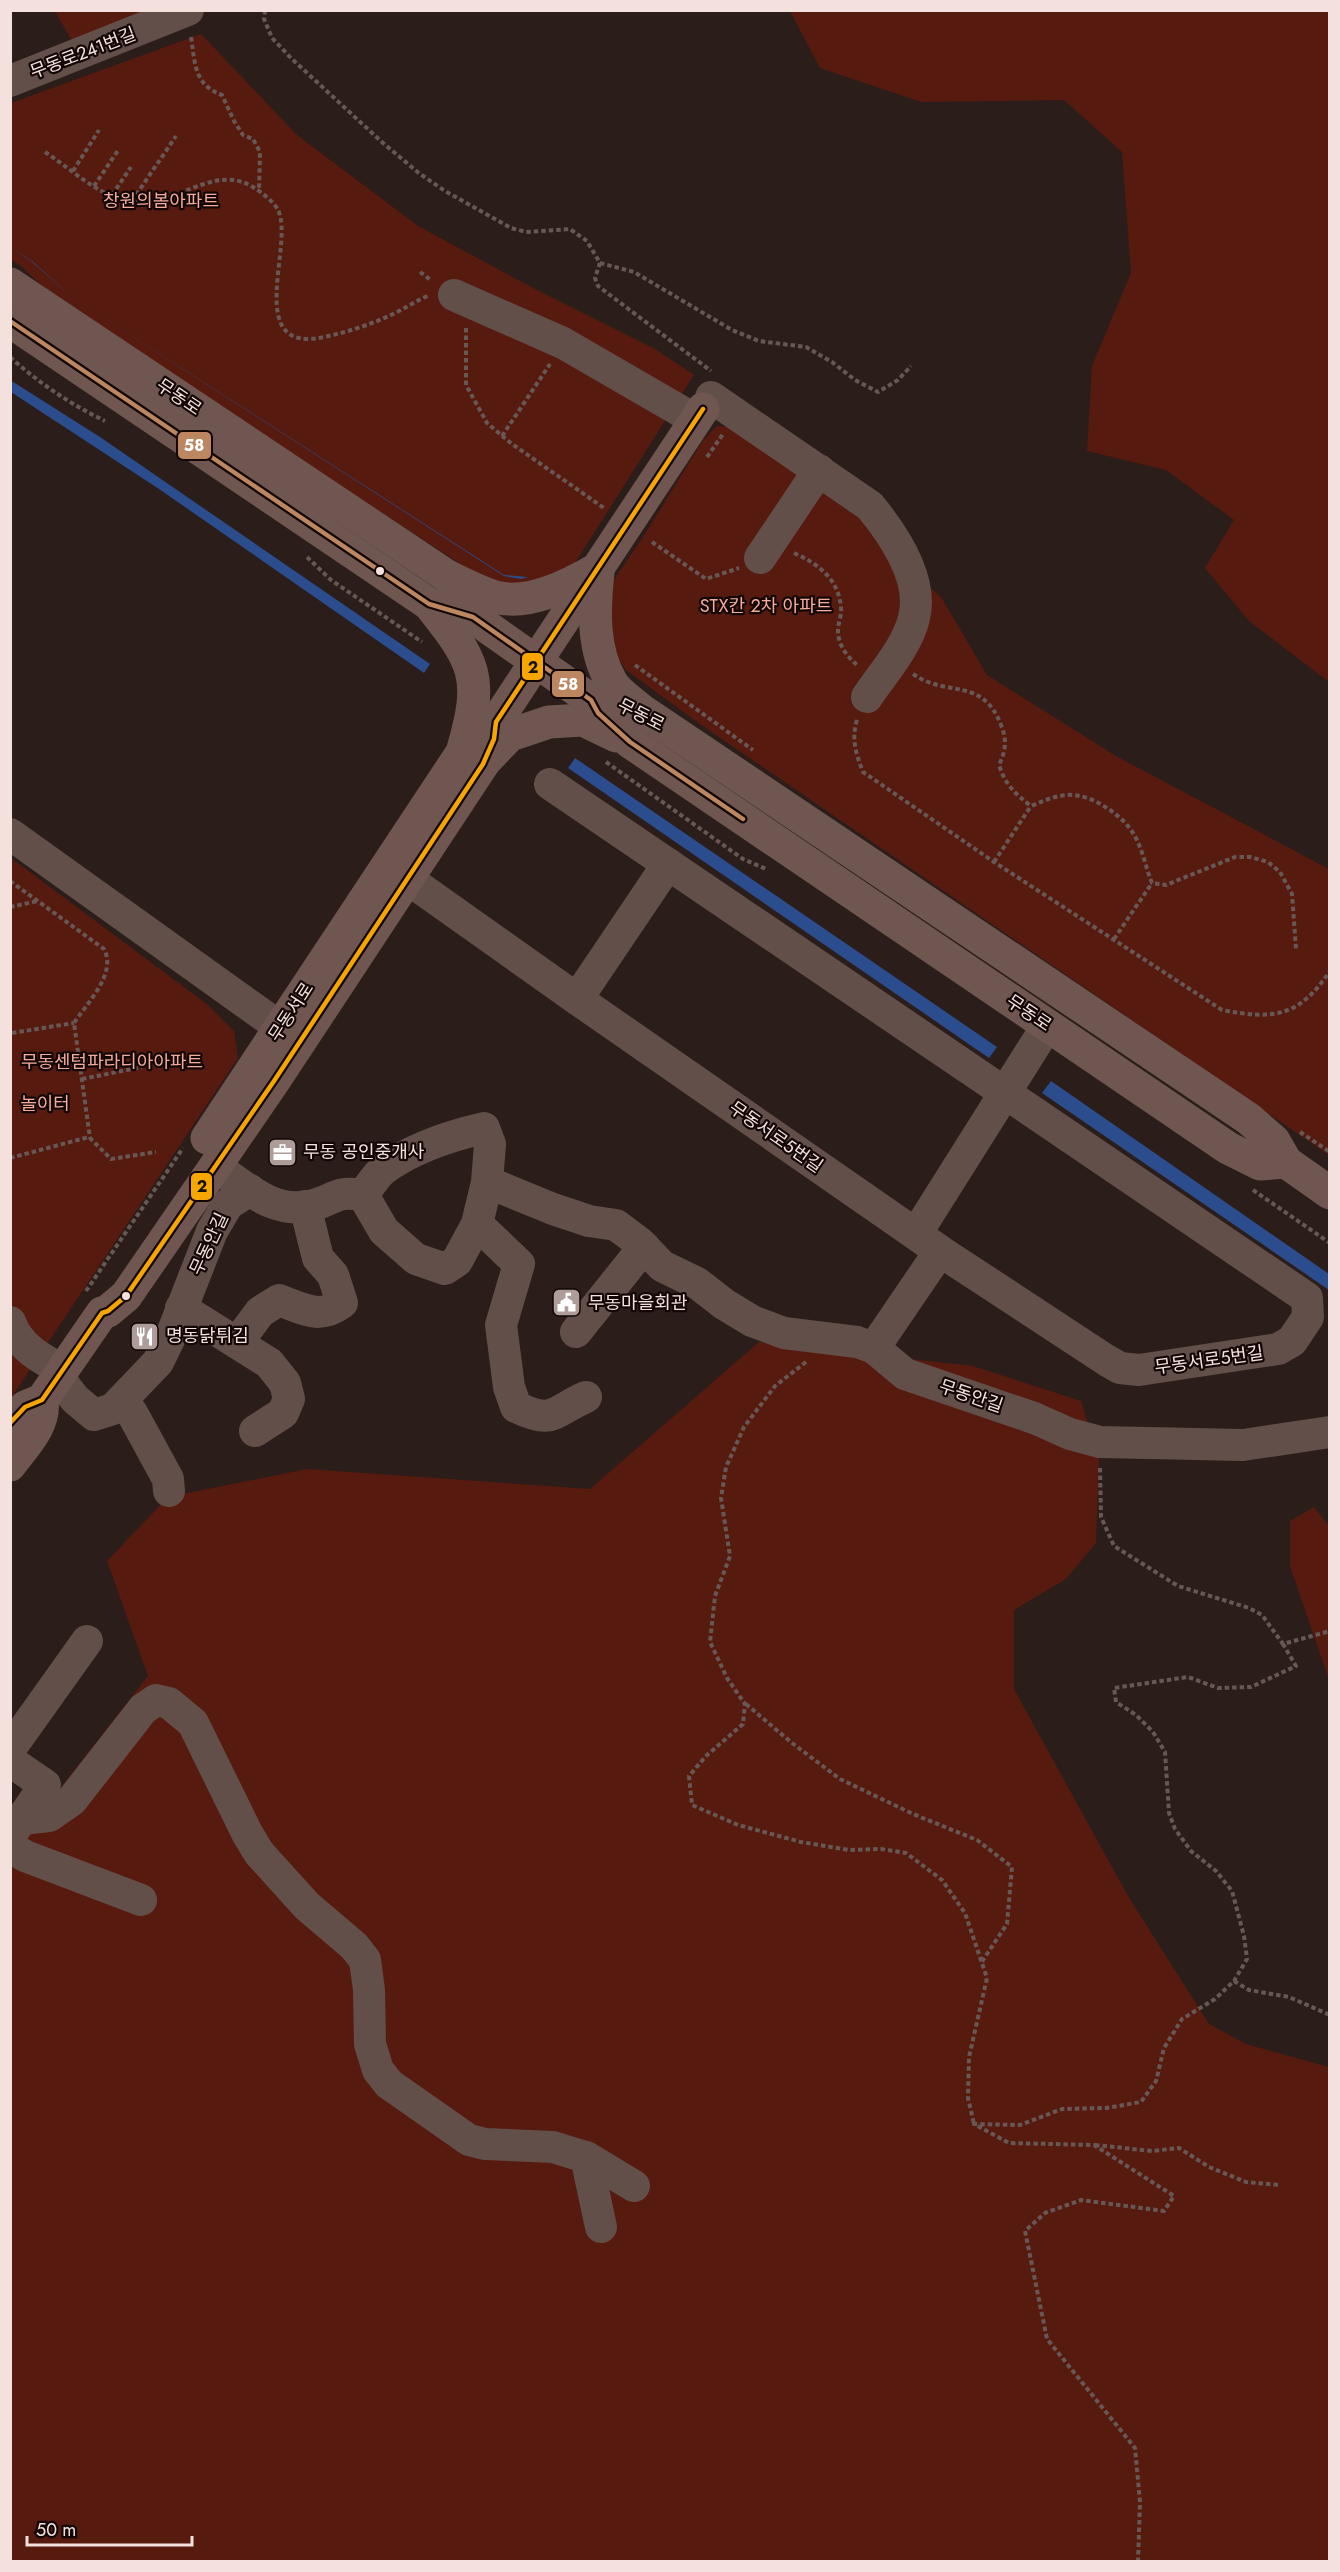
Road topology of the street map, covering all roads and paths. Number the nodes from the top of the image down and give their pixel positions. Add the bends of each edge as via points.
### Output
1 (265, 10) edge
2 (187, 11) edge
3 (10, 81) edge
4 (99, 130) dead end
5 (176, 136) dead end
6 (118, 148) dead end
7 (45, 152) dead end
8 (131, 167) dead end
9 (73, 171) junction
10 (94, 186) junction
11 (259, 192) junction
12 (112, 195) junction
13 (131, 202) junction
14 (600, 263) junction
15 (10, 284) edge
16 (454, 295) junction
17 (10, 321) edge
18 (563, 343) junction
19 (10, 357) edge
20 (911, 366) dead end
21 (704, 409) junction
22 (113, 425) dead end
23 (728, 432) dead end
24 (502, 436) junction
25 (704, 461) dead end
26 (819, 470) junction
27 (610, 498) dead end
28 (604, 508) junction
29 (598, 517) dead end
30 (652, 542) dead end
31 (306, 555) dead end
32 (760, 558) junction
33 (599, 568) junction
34 (447, 576) junction
35 (429, 604) junction
36 (473, 617) junction
37 (430, 647) dead end
38 (536, 661) junction
39 (629, 661) dead end
40 (880, 679) junction
41 (591, 700) junction
42 (644, 712) junction
43 (630, 742) junction
44 (757, 754) dead end
45 (473, 757) junction
46 (550, 784) dead end
47 (1032, 806) junction
48 (10, 834) edge
49 (994, 862) junction
50 (668, 864) junction
51 (397, 871) junction
52 (10, 881) edge
53 (1152, 883) junction
54 (39, 901) junction
55 (10, 907) edge
56 (1114, 939) junction
57 (1296, 949) dead end
58 (1329, 971) edge
59 (576, 999) junction
60 (74, 1023) junction
61 (1047, 1026) junction
62 (281, 1028) junction
63 (12, 1033) dead end
64 (142, 1067) dead end
65 (82, 1079) junction
66 (1005, 1093) junction
67 (1290, 1125) dead end
68 (90, 1138) junction
69 (184, 1146) dead end
70 (156, 1152) dead end
71 (1329, 1152) edge
72 (10, 1158) edge
73 (1286, 1162) junction
74 (215, 1166) junction
75 (487, 1182) junction
76 (250, 1190) junction
77 (1329, 1193) edge
78 (363, 1195) junction
79 (305, 1206) junction
80 (477, 1224) junction
81 (928, 1243) junction
82 (644, 1247) junction
83 (94, 1303) junction
84 (181, 1308) junction
85 (10, 1322) edge
86 (576, 1332) dead end
87 (835, 1339) junction
88 (237, 1343) junction
89 (874, 1348) junction
90 (54, 1382) junction
91 (586, 1397) dead end
92 (122, 1401) junction
93 (10, 1423) edge
94 (255, 1431) dead end
95 (1329, 1432) edge
96 (1100, 1442) junction
97 (10, 1465) edge
98 (169, 1491) dead end
99 (1329, 1631) edge
100 (87, 1641) dead end
101 (1283, 1644) junction
102 (745, 1704) junction
103 (10, 1749) edge
104 (10, 1761) edge
105 (14, 1834) edge
106 (141, 1900) dead end
107 (981, 1963) junction
108 (1234, 1981) junction
109 (1329, 2016) edge
110 (974, 2124) junction
111 (1094, 2145) junction
112 (586, 2157) junction
113 (1279, 2185) dead end
114 (634, 2186) dead end
115 (601, 2227) dead end
116 (1138, 2562) edge

1 - 14 path via 272,38 420,174 511,228 526,232 570,229 587,241
2 - 3 street, 무동로241번길
2 - 11 path via 196,70 203,85 222,95 243,135 253,139 260,152
4 - 9 path
5 - 13 path
6 - 10 path
7 - 9 path
8 - 12 path
9 - 10 path
10 - 12 path
11 - 13 path via 242,182 218,180 156,201
11 - 16 path via 277,209 282,229 275,296 281,322 291,336 322,338 395,313 434,293
12 - 13 path
14 - 20 path via 634,272 732,330 759,341 806,347 878,392
14 - 21 path via 595,278 598,286 711,371 717,387
15 - 34 main road, 무동로
16 - 18 street
16 - 24 path via 464,315 468,338 466,385 487,423
17 - 35 main road, 무동로
18 - 21 street
18 - 24 path
19 - 22 path via 75,406
21 - 26 street
21 - 33 main road
23 - 25 path
24 - 28 path
26 - 32 street
26 - 40 street via 870,506 885,525 913,584 914,619
27 - 28 path
28 - 29 path
30 - 32 path via 706,579
31 - 37 path via 331,580
32 - 40 path via 771,553 794,553 816,563 829,576 841,608 838,632 843,652
33 - 34 main road via 548,593 525,597 496,597
33 - 38 main road
33 - 42 main road via 594,609 603,661 613,684
34 - 36 main road, 무동로
35 - 36 main road, 무동로
35 - 45 main road via 468,658 476,688
36 - 38 main road
38 - 41 main road
38 - 45 main road via 495,722 494,739
39 - 44 path
40 - 47 path via 920,678 980,695 994,707 1006,739 999,765 1003,780 1015,795
40 - 49 path via 853,733 863,772
41 - 42 main road, 무동로 via 609,700
41 - 43 main road, 무동로 via 598,713
42 - 73 main road, 무동로 via 1249,1119 1274,1141
43 - 45 main road via 584,720 549,723 510,735
43 - 61 main road, 무동로
45 - 51 main road, 무동서로
46 - 50 street, 무동서로5번길
47 - 49 path
47 - 53 path via 1070,794 1117,814 1132,831
48 - 62 street
49 - 56 path
50 - 59 street
50 - 66 street, 무동서로5번길
51 - 59 street, 무동서로5번길
51 - 62 main road, 무동서로
51 - 74 main road, 무동서로 via 274,1081
52 - 54 path
53 - 56 path
53 - 57 path via 1166,885 1234,857 1250,856 1268,862 1280,872 1292,894
54 - 55 path
54 - 60 path via 104,949 109,958 107,973
56 - 58 path via 1222,1010 1255,1016 1280,1013 1300,1004 1316,991
59 - 81 street, 무동서로5번길
60 - 63 path
60 - 65 path
61 - 66 street
61 - 73 main road, 무동로 via 1228,1148 1260,1164
62 - 83 main road, 무동서로
64 - 65 path
65 - 68 path
66 - 81 street
66 - 81 street, 무동서로5번길 via 1307,1298 1308,1317 1292,1341 1278,1349 1139,1370 1120,1368
67 - 71 path
68 - 70 path via 111,1159
68 - 72 path
69 - 83 path
73 - 77 main road, 무동로
74 - 76 street
74 - 83 main road, 무동서로 via 126,1296 108,1311
75 - 78 street via 490,1144 484,1128 425,1146 382,1170
75 - 80 street
75 - 82 street, 무동안길 via 553,1209 616,1225
76 - 79 street via 267,1203 291,1208
76 - 84 street, 무동안길 via 228,1204
78 - 79 street via 342,1192
78 - 80 street via 384,1231 416,1259 445,1269 457,1261
79 - 88 street via 318,1258 333,1275 342,1303 330,1311 314,1312 279,1300 260,1312
80 - 91 street via 519,1264 501,1325 509,1387 516,1407 537,1417 555,1415
81 - 89 street
82 - 86 street
82 - 87 street, 무동안길 via 662,1266 697,1283 752,1321 784,1333
83 - 90 main road, 무동서로
84 - 88 street
84 - 92 street, 무동안길 via 158,1362
85 - 90 street
87 - 89 street, 무동안길
87 - 102 path via 775,1386 744,1427 726,1467 722,1498 730,1556 716,1596 710,1641 727,1678
88 - 94 street via 269,1363 285,1383 289,1399 284,1413
89 - 96 street, 무동안길 via 905,1374
90 - 92 street, 무동안길 via 94,1415 113,1409
90 - 93 main road, 무동서로
90 - 97 main road, 무동서로 via 36,1429
92 - 98 street via 168,1479
95 - 96 street, 무동안길 via 1243,1446
96 - 101 path via 1101,1517 1114,1546 1178,1586 1262,1615
99 - 101 path
100 - 103 street
101 - 108 path via 1296,1666 1251,1687 1218,1688 1188,1677 1114,1688 1116,1702 1153,1732 1165,1752 1169,1813 1175,1829 1191,1851 1216,1871 1232,1891 1247,1959
102 - 107 path via 840,1779 977,1840 1012,1867 1007,1924
102 - 107 path via 743,1724 689,1776 692,1805 738,1825 801,1842 906,1853 942,1880 965,1913
104 - 105 street via 45,1785
105 - 106 street via 25,1856
105 - 112 street via 72,1800 143,1709 156,1700 169,1702 193,1723 259,1853 364,1960 370,2044 378,2070 390,2085 469,2140 553,2147
107 - 110 path via 987,1978 969,2057 968,2098
108 - 109 path via 1249,1990 1289,1997
108 - 110 path via 1215,1999 1182,2019 1164,2048 1156,2081 1141,2102 1062,2109 1020,2124
110 - 111 path via 1009,2143
111 - 113 path via 1152,2151 1179,2148 1209,2167 1246,2182
111 - 116 path via 1174,2196 1164,2211 1082,2200 1045,2213 1025,2231 1047,2339 1135,2448 1140,2502
112 - 114 street
112 - 115 street

